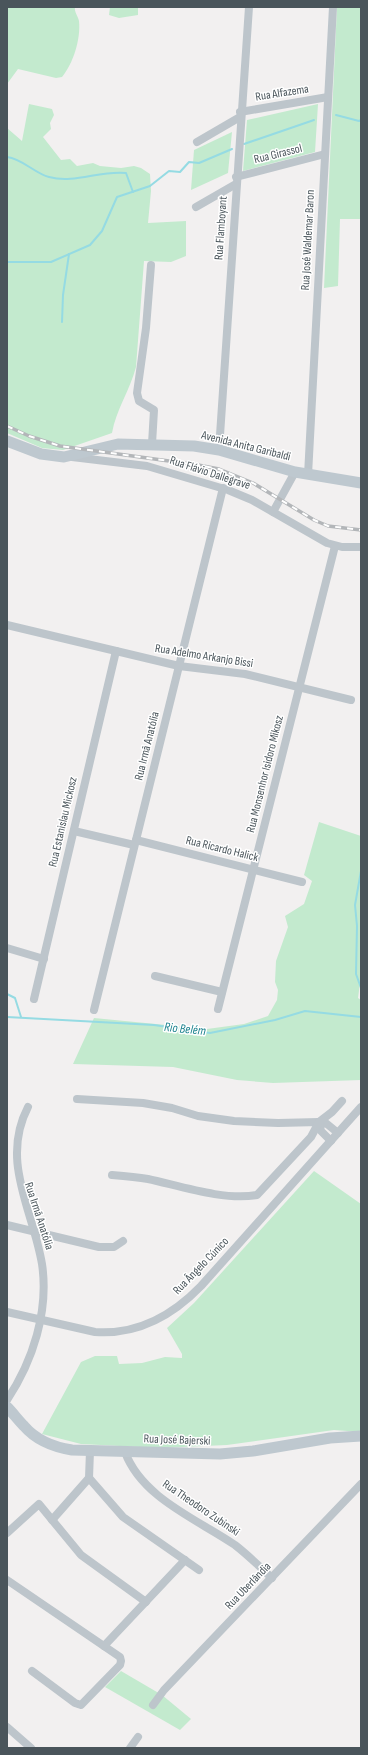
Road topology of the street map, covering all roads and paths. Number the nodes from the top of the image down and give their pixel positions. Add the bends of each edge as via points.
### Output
1 (248, 7) edge
2 (333, 7) edge
3 (328, 97) junction
4 (240, 114) junction
5 (197, 142) dead end
6 (325, 154) junction
7 (236, 181) junction
8 (196, 207) dead end
9 (152, 265) dead end
10 (7, 442) edge
11 (152, 444) junction
12 (219, 450) junction
13 (64, 456) junction
14 (295, 472) junction
15 (308, 475) junction
16 (361, 483) edge
17 (223, 488) junction
18 (273, 512) junction
19 (334, 546) junction
20 (361, 547) edge
21 (7, 625) edge
22 (116, 651) junction
23 (179, 666) junction
24 (299, 687) junction
25 (351, 700) dead end
26 (74, 831) junction
27 (135, 843) junction
28 (253, 870) junction
29 (302, 882) dead end
30 (7, 948) edge
31 (44, 959) junction
32 (155, 976) dead end
33 (222, 992) junction
34 (34, 999) dead end
35 (218, 1009) dead end
36 (94, 1010) dead end
37 (77, 1099) dead end
38 (342, 1101) dead end
39 (28, 1107) dead end
40 (361, 1107) edge
41 (319, 1122) junction
42 (338, 1133) junction
43 (10, 1139) edge
44 (331, 1141) junction
45 (112, 1174) dead end
46 (7, 1225) edge
47 (33, 1231) junction
48 (123, 1241) dead end
49 (7, 1312) edge
50 (40, 1320) junction
51 (7, 1400) edge
52 (7, 1407) edge
53 (361, 1436) edge
54 (90, 1451) junction
55 (125, 1452) junction
56 (89, 1474) junction
57 (361, 1484) edge
58 (52, 1520) junction
59 (7, 1533) edge
60 (185, 1560) junction
61 (199, 1570) dead end
62 (272, 1578) junction
63 (7, 1580) edge
64 (146, 1602) junction
65 (104, 1646) junction
66 (32, 1671) dead end
67 (153, 1705) dead end
68 (7, 1727) edge
69 (138, 1737) dead end
70 (31, 1748) edge
71 (130, 1748) edge

1 - 4 street, Rua Flamboyant
2 - 3 street, Rua José Waldemar Baron
3 - 4 street, Rua Alfazema
3 - 6 street, Rua José Waldemar Baron
4 - 5 street, Rua Alfazema
4 - 7 street, Rua Flamboyant
6 - 7 street, Rua Girassol
6 - 15 street, Rua José Waldemar Baron
7 - 8 street, Rua Girassol
7 - 12 street, Rua Flamboyant
9 - 11 street via 137,393 139,401 154,410
10 - 13 main road, Avenida Anita Garibaldi via 41,454
11 - 12 main road, Avenida Anita Garibaldi
11 - 13 main road, Avenida Anita Garibaldi via 118,444
12 - 14 main road, Avenida Anita Garibaldi
13 - 17 street, Rua Flávio Dallegrave via 147,466
14 - 15 main road, Avenida Anita Garibaldi
14 - 18 street
15 - 16 main road, Avenida Anita Garibaldi
17 - 18 street, Rua Flávio Dallegrave via 243,495
17 - 23 street, Rua Irmã Anatólia
18 - 19 street, Rua Flávio Dallegrave
19 - 20 street, Rua Flávio Dallegrave
19 - 24 street, Rua Monsenhor Isidoro Mikosz
21 - 22 street, Rua Adelmo Arkanjo Bissi
22 - 23 street, Rua Adelmo Arkanjo Bissi
22 - 26 street, Rua Estanislau Mickosz
23 - 24 street, Rua Adelmo Arkanjo Bissi via 241,673
23 - 27 street, Rua Irmã Anatólia
24 - 25 street, Rua Adelmo Arkanjo Bissi
24 - 28 street, Rua Monsenhor Isidoro Mikosz
26 - 27 street, Rua Ricardo Halick
26 - 31 street, Rua Estanislau Mickosz
27 - 28 street, Rua Ricardo Halick
27 - 36 street, Rua Irmã Anatólia
28 - 29 street, Rua Ricardo Halick
28 - 33 street, Rua Monsenhor Isidoro Mikosz
30 - 31 street
31 - 34 street, Rua Estanislau Mickosz
32 - 33 street
33 - 35 street, Rua Monsenhor Isidoro Mikosz
37 - 41 street via 143,1103 198,1116 234,1121
38 - 41 street
39 - 43 street, Rua Irmã Anatólia
40 - 42 street, Rua Ângelo Cúnico
41 - 42 street via 327,1124
41 - 44 street via 321,1131
41 - 45 street via 311,1137 257,1196 212,1193
42 - 44 street, Rua Ângelo Cúnico
43 - 47 street, Rua Irmã Anatólia via 15,1182
44 - 50 street, Rua Ângelo Cúnico via 201,1286 166,1314 141,1327 110,1333 82,1330
46 - 47 street
47 - 48 street via 99,1247 114,1247
47 - 50 street, Rua Irmã Anatólia via 43,1276
49 - 50 street, Rua Ângelo Cúnico
50 - 51 street, Rua Irmã Anatólia via 28,1363
52 - 54 main road, Rua José Bajerski via 24,1427 45,1443 63,1449
53 - 55 main road, Rua José Bajerski via 220,1454
54 - 55 main road, Rua José Bajerski
54 - 56 street
55 - 62 street, Rua Theodoro Zubinski via 135,1472 153,1491 235,1546
56 - 58 street
56 - 60 street via 123,1517
57 - 62 street, Rua Uberlândia
58 - 59 street via 39,1504
58 - 64 street via 81,1555
60 - 61 street
60 - 64 street
62 - 67 street, Rua Uberlândia via 164,1690
63 - 65 street
64 - 65 street
65 - 66 street via 120,1657 121,1663 81,1705
68 - 70 street
69 - 71 street

